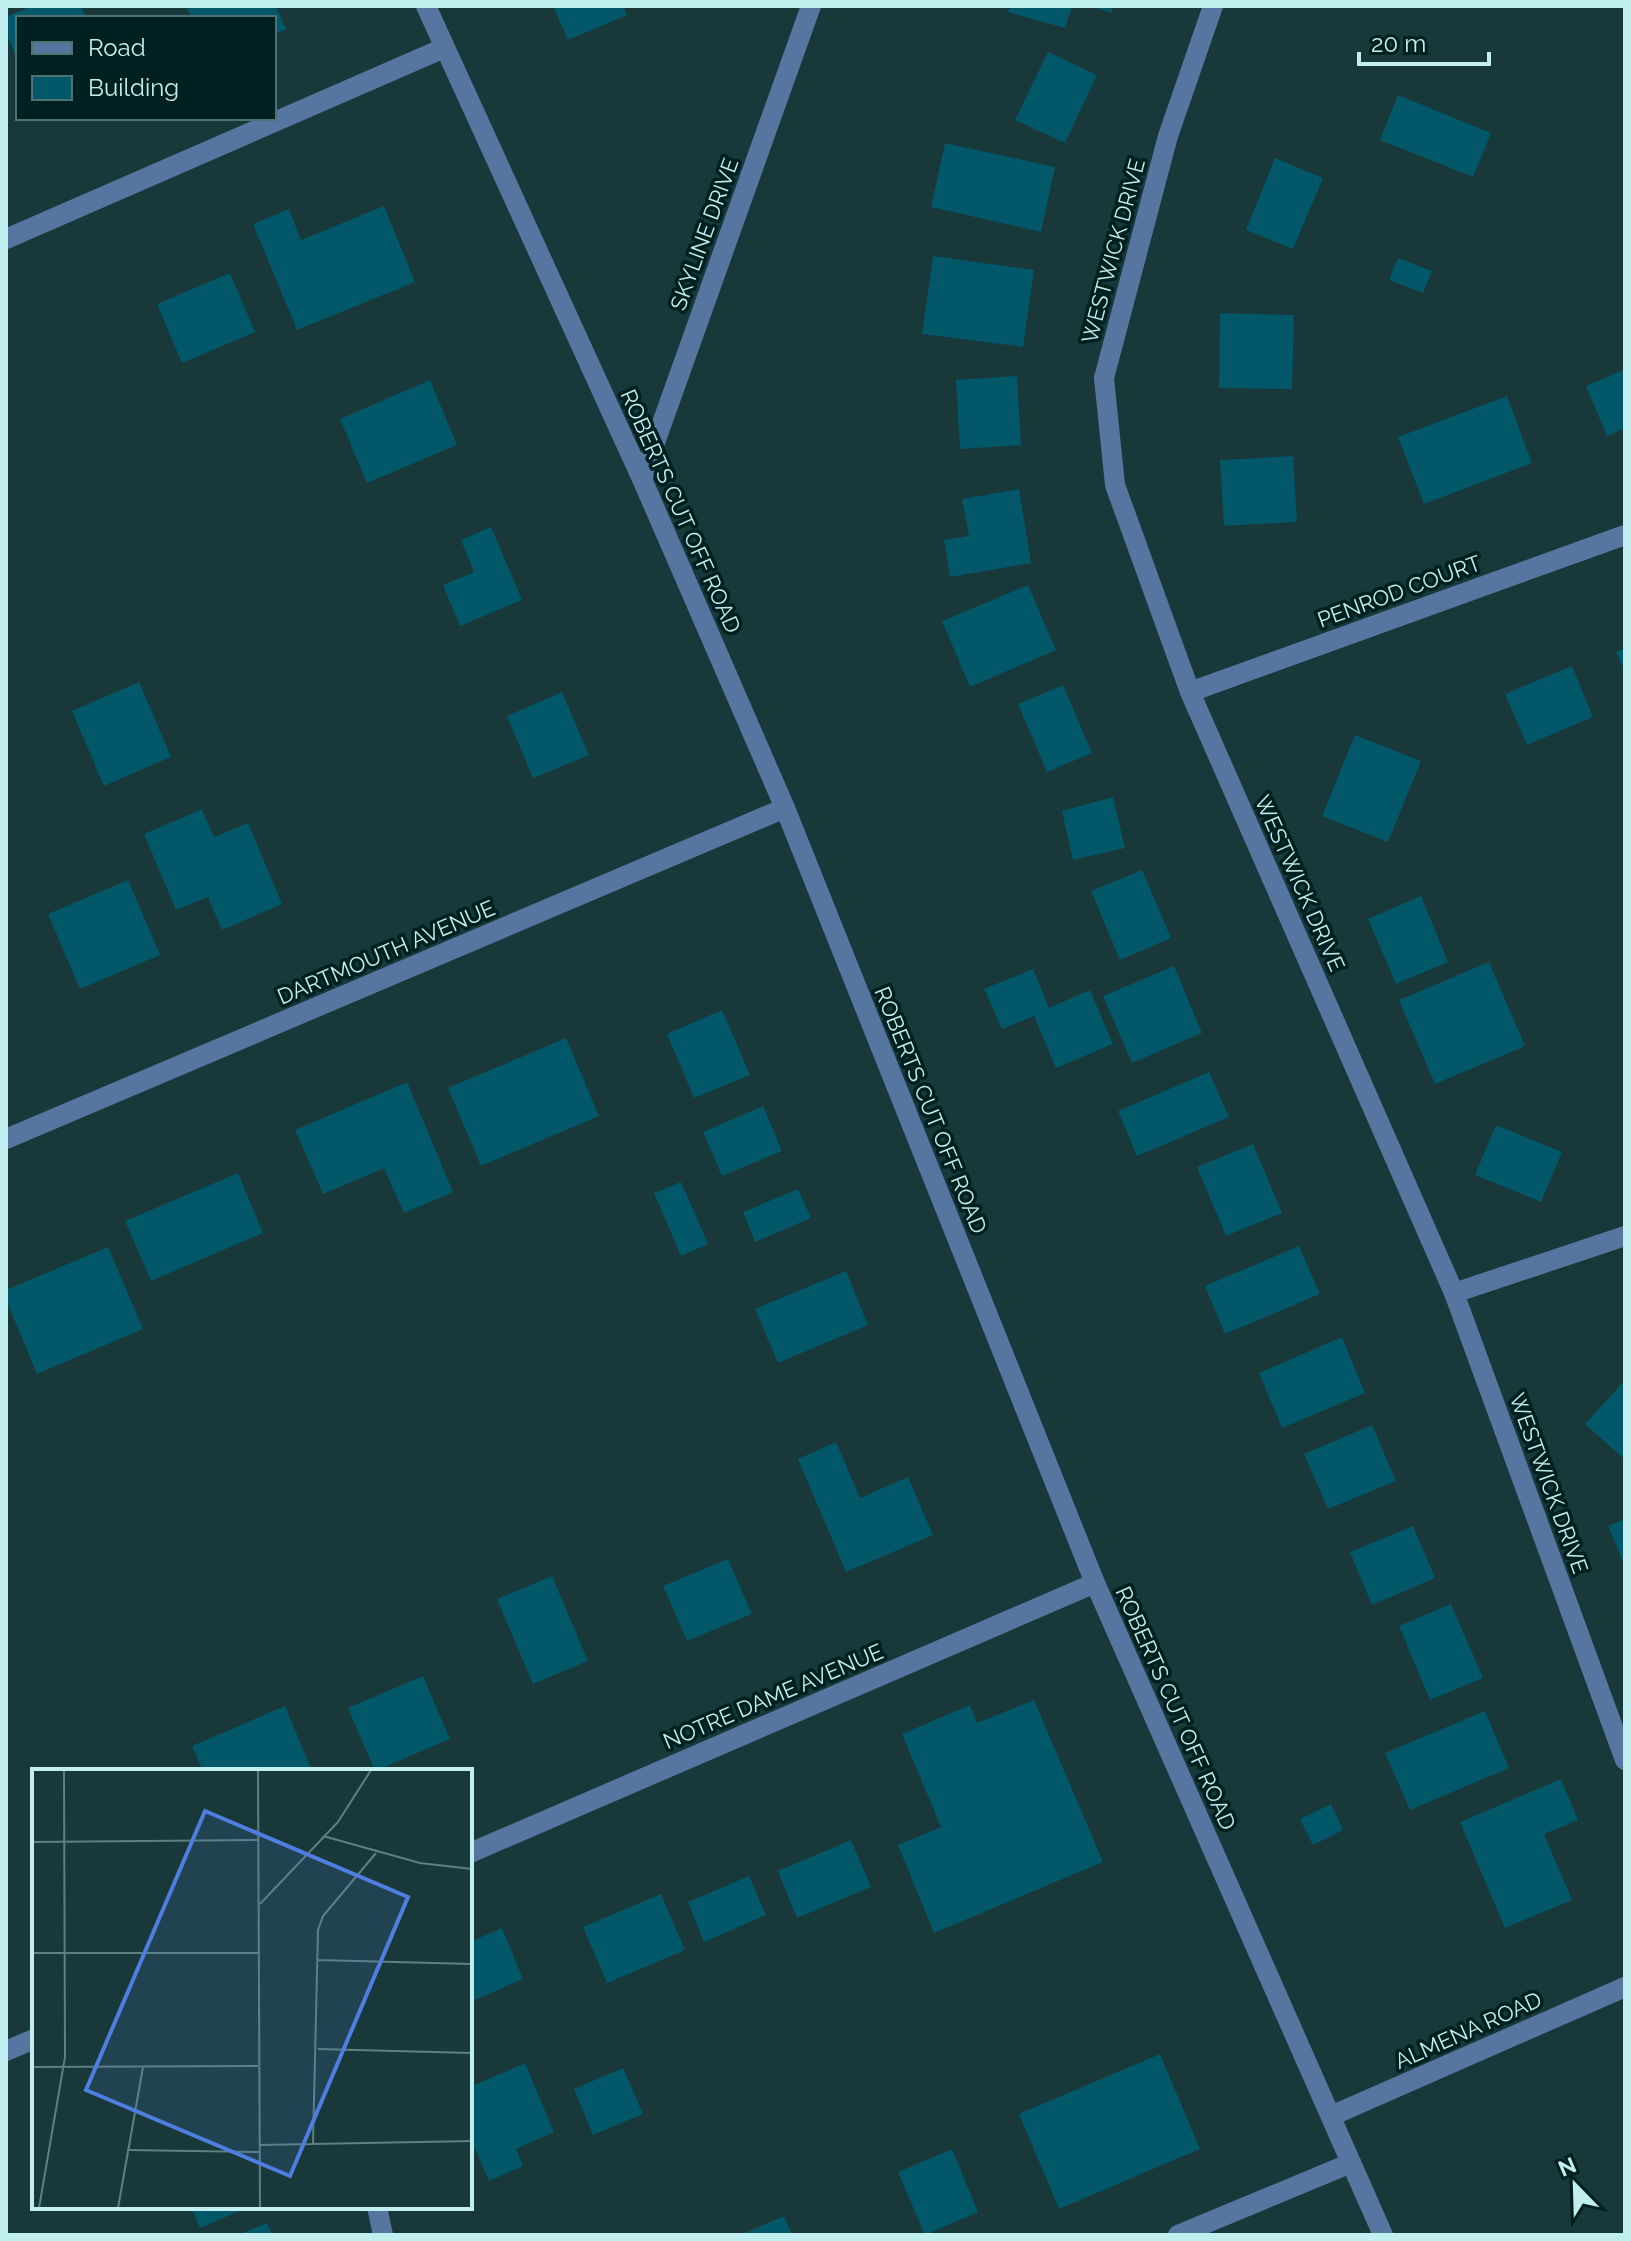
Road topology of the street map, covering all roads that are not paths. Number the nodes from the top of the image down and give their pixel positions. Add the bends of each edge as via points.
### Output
1 (426, 6) edge
2 (811, 6) edge
3 (1213, 6) edge
4 (444, 48) junction
5 (6, 239) edge
6 (642, 479) junction
7 (1625, 535) edge
8 (1190, 692) junction
9 (785, 808) junction
10 (6, 1139) edge
11 (1625, 1236) edge
12 (1454, 1293) junction
13 (1095, 1583) junction
14 (1625, 1760) edge
15 (472, 1852) edge
16 (1625, 1987) edge
17 (32, 2040) edge
18 (6, 2051) edge
19 (1331, 2116) junction
20 (1351, 2163) junction
21 (377, 2209) edge
22 (383, 2235) edge
23 (1178, 2235) edge
24 (1383, 2235) edge

1 - 4 street, ROBERTS CUT OFF ROAD
2 - 6 street, SKYLINE DRIVE
3 - 8 street, WESTWICK DRIVE via 1168,136 1104,378 1115,485
4 - 5 street
4 - 6 street, ROBERTS CUT OFF ROAD
6 - 9 street, ROBERTS CUT OFF ROAD
7 - 8 street, PENROD COURT
8 - 12 street, WESTWICK DRIVE
9 - 10 street, DARTMOUTH AVENUE
9 - 13 street, ROBERTS CUT OFF ROAD
11 - 12 street
12 - 14 street, WESTWICK DRIVE
13 - 15 street, NOTRE DAME AVENUE
13 - 19 street, ROBERTS CUT OFF ROAD
16 - 19 street, ALMENA ROAD
17 - 18 street
19 - 20 street, ROBERTS CUT OFF ROAD
20 - 23 street
20 - 24 street, ROBERTS CUT OFF ROAD
21 - 22 street

